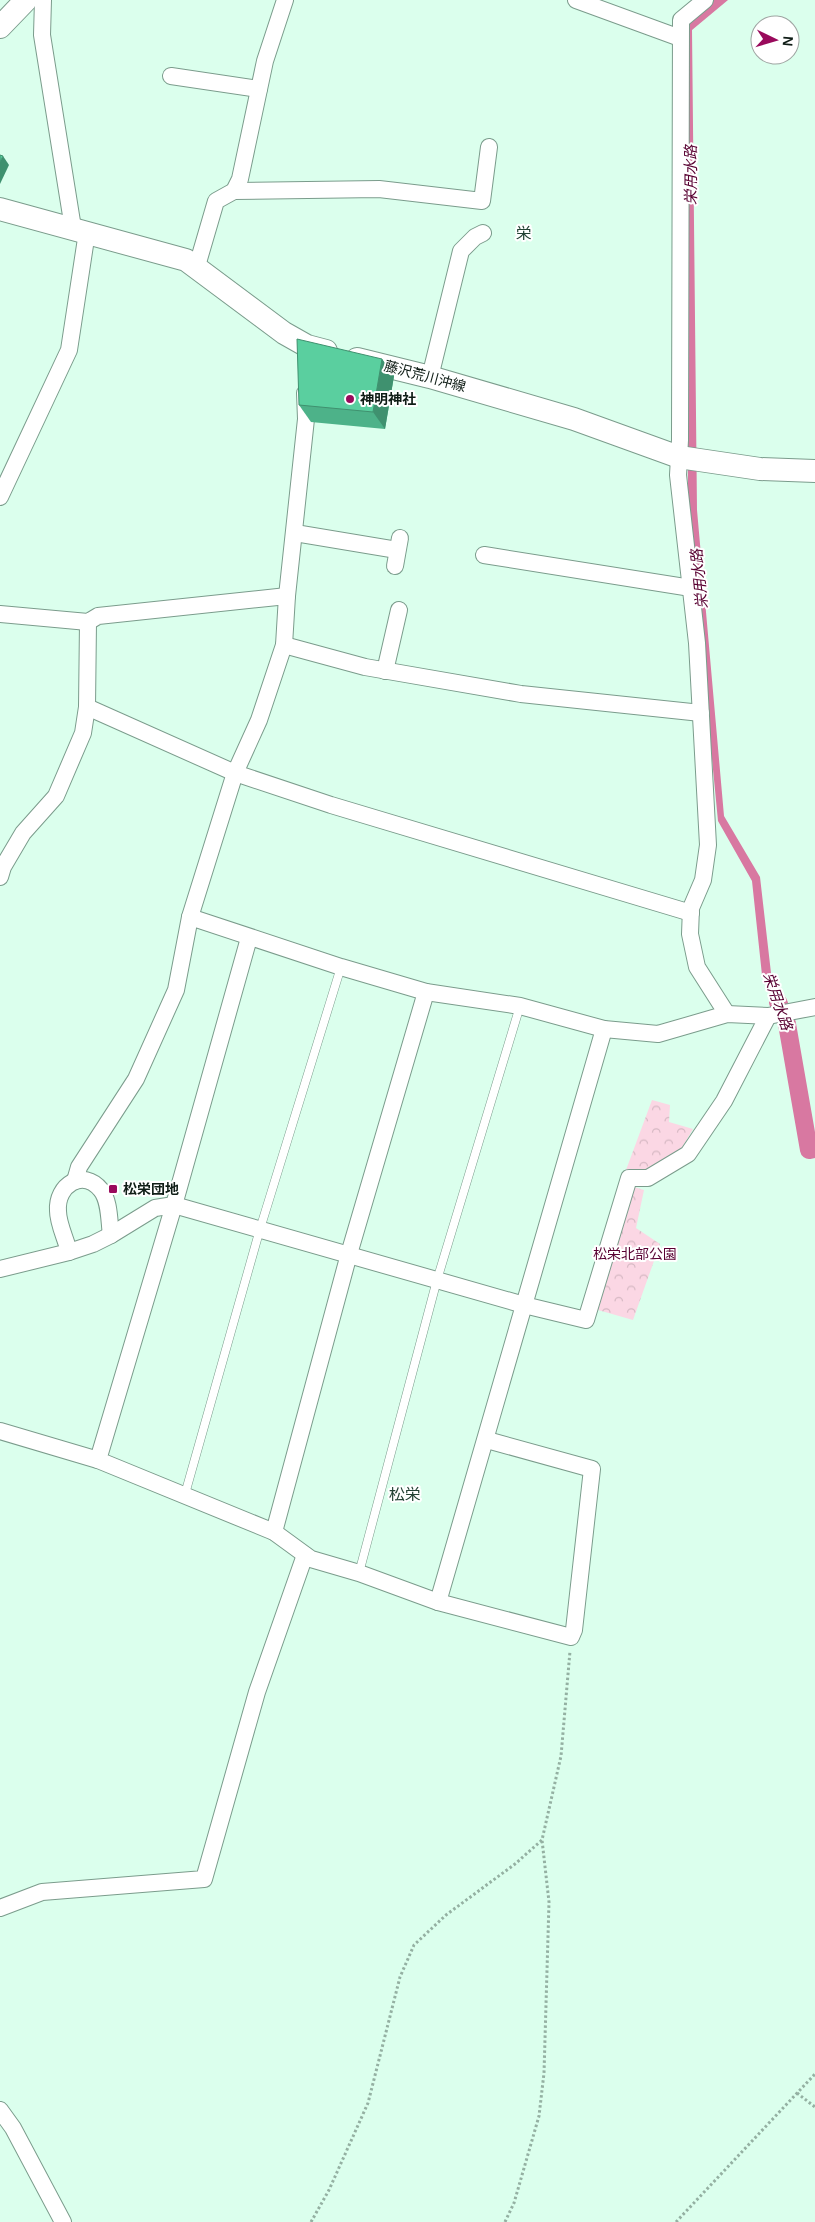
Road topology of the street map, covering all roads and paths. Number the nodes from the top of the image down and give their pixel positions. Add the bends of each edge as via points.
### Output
1 (26, 0) edge
2 (43, 0) edge
3 (285, 0) edge
4 (576, 0) edge
5 (705, 0) edge
6 (0, 27) edge
7 (680, 38) junction
8 (171, 76) dead end
9 (259, 89) junction
10 (489, 147) dead end
11 (234, 191) junction
12 (0, 209) edge
13 (80, 230) junction
14 (483, 233) dead end
15 (197, 266) junction
16 (305, 362) junction
17 (430, 377) junction
18 (679, 457) junction
19 (815, 471) edge
20 (0, 497) edge
21 (295, 533) junction
22 (397, 551) dead end
23 (484, 555) dead end
24 (691, 588) junction
25 (287, 596) junction
26 (399, 610) dead end
27 (0, 614) edge
28 (88, 622) junction
29 (284, 645) junction
30 (385, 671) junction
31 (87, 707) junction
32 (701, 712) junction
33 (235, 772) junction
34 (0, 877) edge
35 (691, 913) junction
36 (190, 917) junction
37 (249, 938) junction
38 (341, 967) junction
39 (426, 992) junction
40 (520, 1006) junction
41 (815, 1007) edge
42 (727, 1014) junction
43 (768, 1016) junction
44 (604, 1029) junction
45 (75, 1181) junction
46 (174, 1205) junction
47 (260, 1229) junction
48 (111, 1235) junction
49 (69, 1252) junction
50 (349, 1254) junction
51 (0, 1269) edge
52 (437, 1280) junction
53 (524, 1305) junction
54 (0, 1431) edge
55 (487, 1440) junction
56 (98, 1460) junction
57 (185, 1494) junction
58 (274, 1532) junction
59 (305, 1555) junction
60 (359, 1573) junction
61 (438, 1602) junction
62 (571, 1637) junction
63 (542, 1840) junction
64 (0, 1908) edge
65 (815, 2074) edge
66 (797, 2093) junction
67 (815, 2107) edge
68 (0, 2110) edge
69 (63, 2222) edge
70 (311, 2222) edge
71 (505, 2222) edge
72 (676, 2222) edge

1 - 6 main road
2 - 13 street via 42,35
3 - 9 street via 264,61
4 - 7 street
5 - 7 street via 681,20
7 - 18 street
8 - 9 street
9 - 11 street via 240,179
10 - 11 street via 482,201 379,189
11 - 15 street via 216,201
12 - 13 main road, 藤沢荒川沖線
13 - 15 main road, 藤沢荒川沖線
13 - 20 street via 69,350
14 - 17 street via 461,250
15 - 16 main road, 藤沢荒川沖線 via 284,333
16 - 17 main road, 藤沢荒川沖線
16 - 21 street via 306,419
17 - 18 main road, 藤沢荒川沖線 via 574,419
18 - 19 main road, 藤沢荒川沖線 via 760,469
18 - 24 street via 678,474
21 - 22 street
21 - 25 street
23 - 24 street
24 - 32 street
25 - 28 street via 98,616
25 - 29 street
26 - 30 street
27 - 28 street
28 - 31 street
29 - 30 street
29 - 33 street via 259,720
30 - 32 street via 521,694
31 - 33 street
31 - 34 street via 83,733 56,796 23,833
32 - 35 street via 708,845 703,880
33 - 35 street via 331,805
33 - 36 street
35 - 42 street via 690,934 697,967
36 - 37 street
36 - 45 street via 176,990 136,1079 79,1167
37 - 38 street
37 - 46 street
38 - 39 street
38 - 47 lane
39 - 40 street
39 - 50 street
40 - 44 street
40 - 52 lane
41 - 43 street
42 - 43 street
42 - 44 street via 658,1034
43 - 53 street via 724,1101 688,1154 648,1178 628,1178 586,1320
44 - 53 street
45 - 48 street via 85,1181 101,1190 106,1199
45 - 49 street via 67,1184 58,1200
46 - 47 street
46 - 48 street via 155,1208
46 - 56 street
47 - 50 street
47 - 57 lane
48 - 49 street
49 - 51 street
50 - 52 street
50 - 58 street
52 - 53 street
52 - 60 lane
53 - 55 street
54 - 56 street
55 - 61 street
55 - 62 street via 592,1469
56 - 57 street
57 - 58 street
58 - 59 street
59 - 60 street
59 - 64 street via 257,1692 204,1879 42,1892
60 - 61 street
61 - 62 street
62 - 63 path via 561,1756
63 - 70 path via 446,1915 414,1945 400,1976 368,2103
63 - 71 path via 549,1902 544,2073 539,2116 514,2203
65 - 66 path
66 - 67 path
66 - 72 path
68 - 69 street via 13,2128

